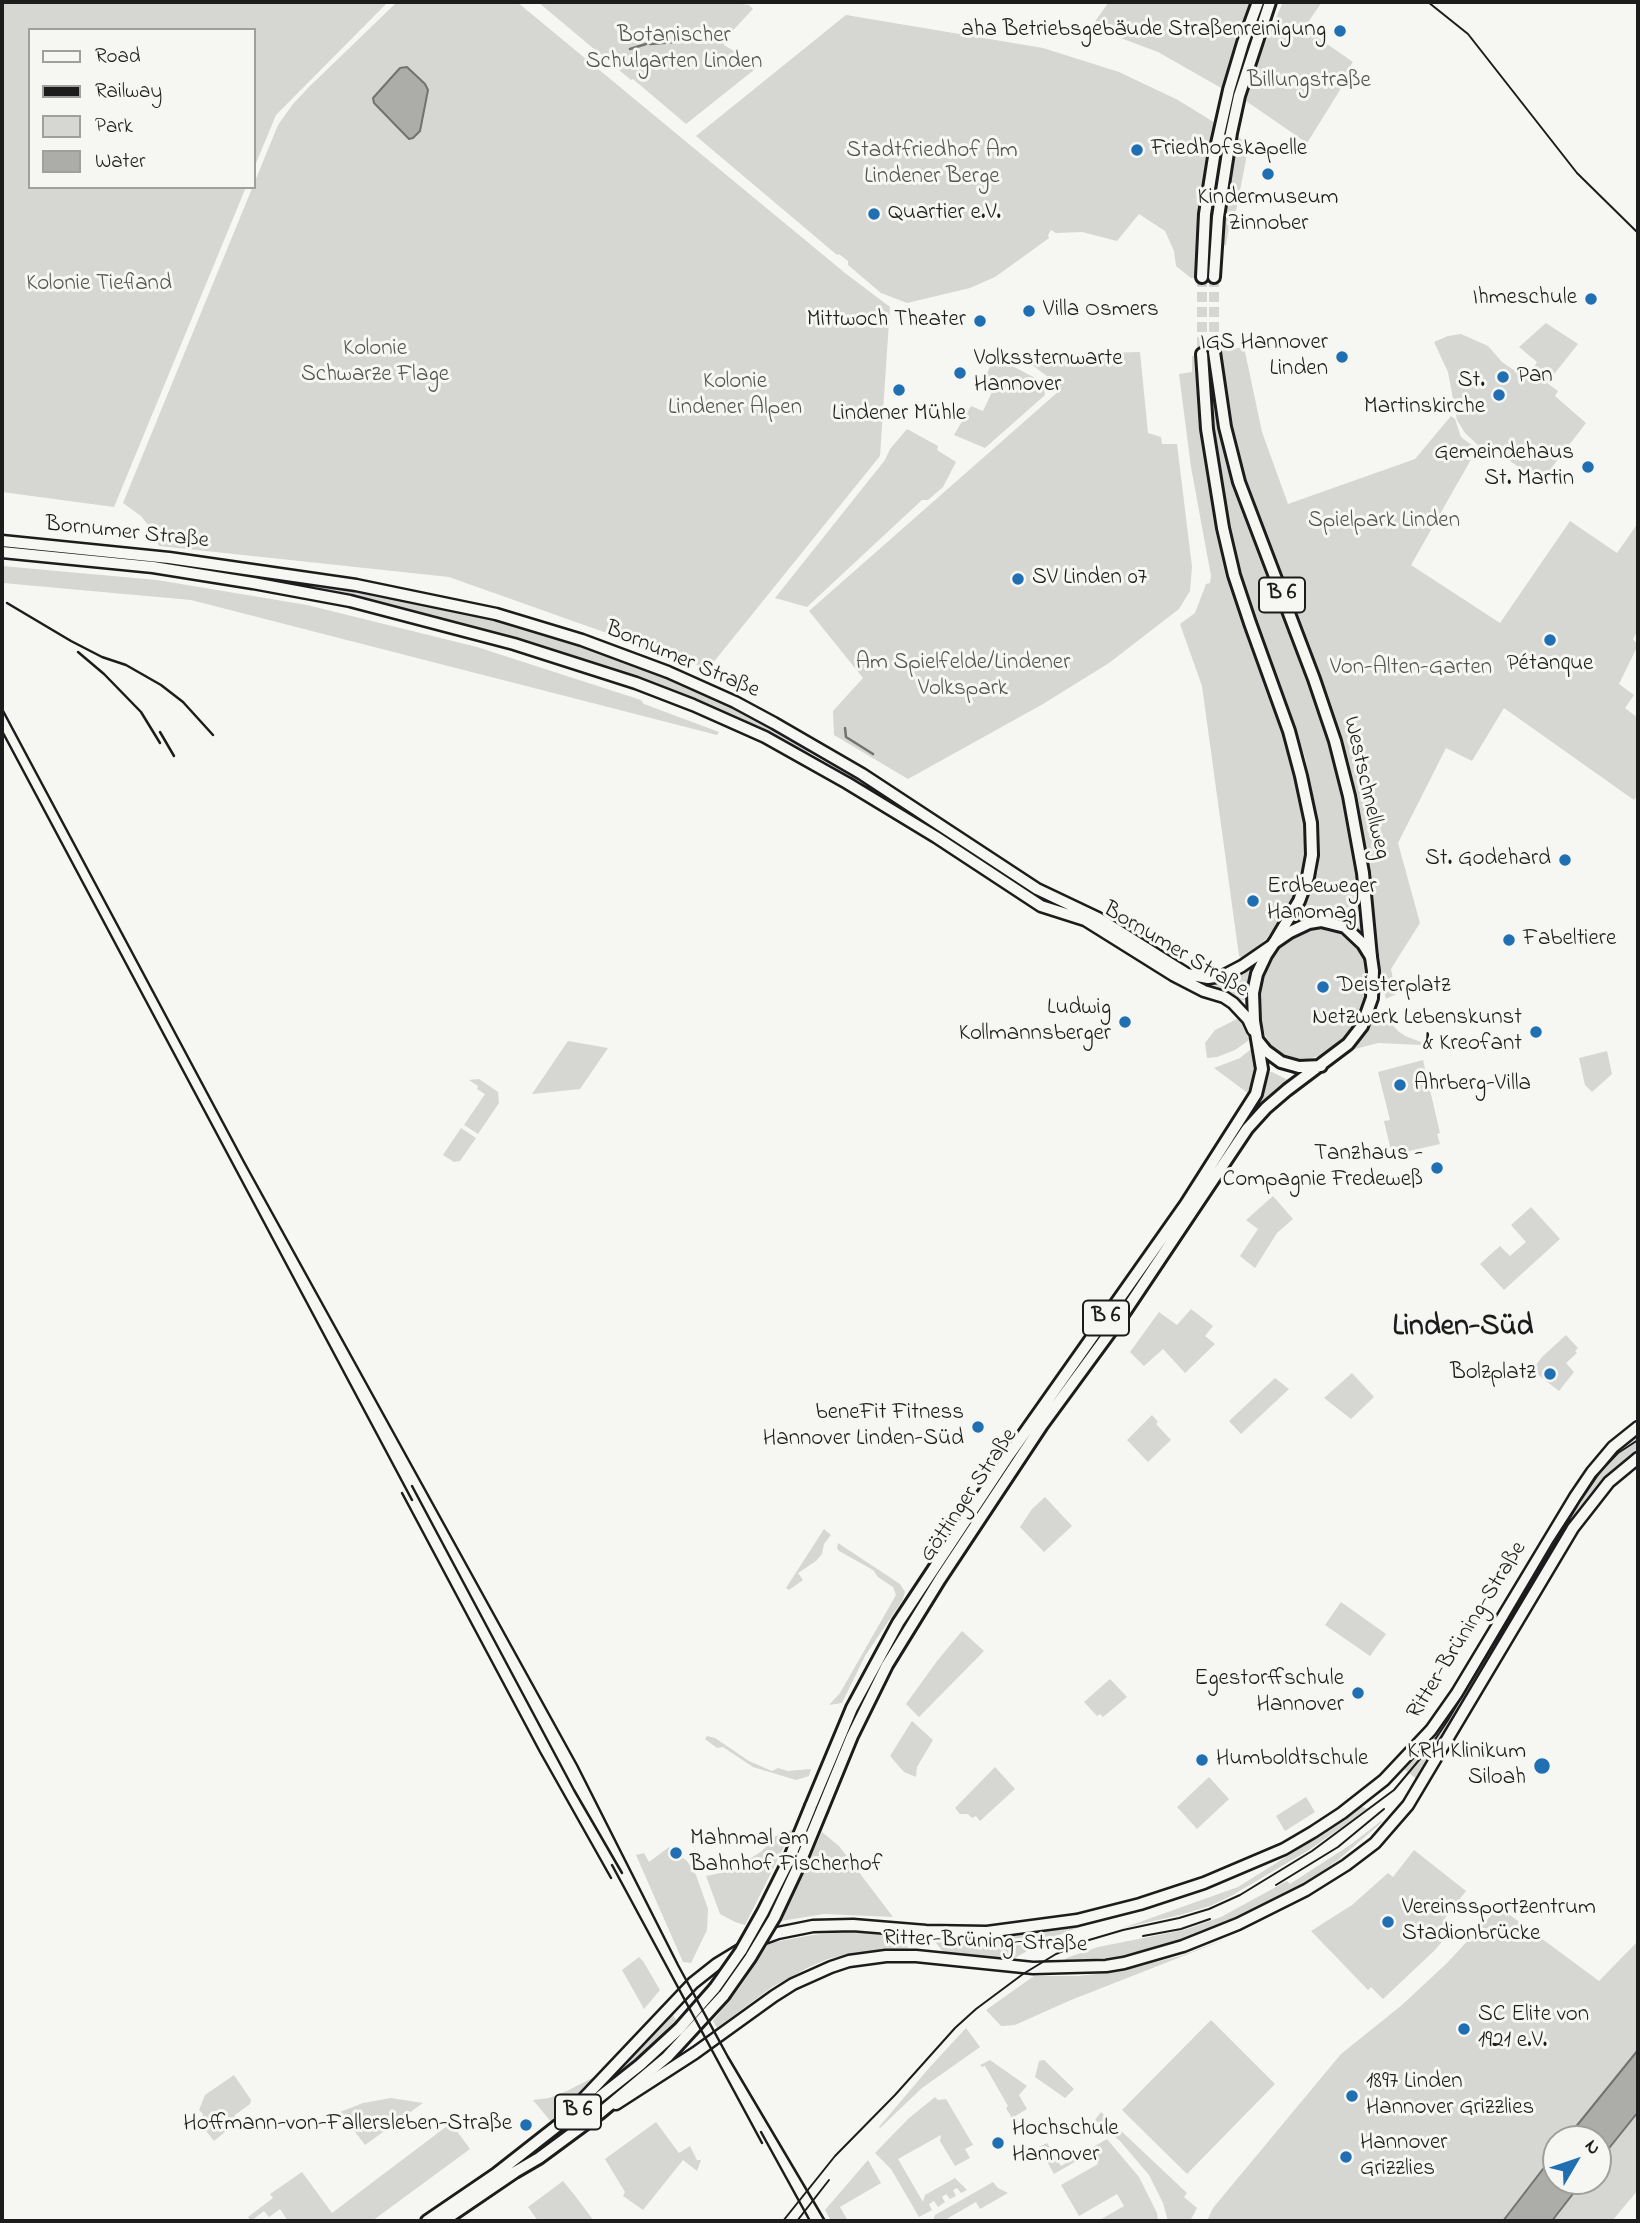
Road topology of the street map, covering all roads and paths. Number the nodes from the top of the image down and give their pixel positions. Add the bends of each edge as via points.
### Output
1 (1258, 2) edge
2 (1270, 2) edge
3 (1234, 93) junction
4 (1214, 352) tunnel mouth
5 (1202, 354) tunnel mouth
6 (2, 541) edge
7 (2, 552) edge
8 (819, 748) junction
9 (812, 762) junction
10 (1274, 943) junction
11 (1371, 957) junction
12 (1257, 1039) junction
13 (1321, 1066) junction
14 (1638, 1427) edge
15 (1638, 1458) edge
16 (816, 1807) junction
17 (719, 1991) junction
18 (600, 2113) junction
19 (561, 2123) junction
20 (427, 2221) edge
21 (443, 2221) edge

1 - 3 main road via 1243,43
2 - 3 main road
3 - 3 main road via 1220,127 1205,215 1208,277
4 - 11 main road, Westschnellweg / B 6 via 1239,482 1335,741 1363,873
5 - 10 main road, B 6 via 1211,455 1228,552 1289,731 1311,823 1308,877
6 - 8 main road, Bornumer Straße via 262,570 496,614 630,657 691,682
7 - 9 main road, Bornumer Straße via 176,570 350,601 514,643 693,705
8 - 9 main road
8 - 10 main road, Bornumer Straße via 1037,888 1187,974 1223,976
9 - 12 main road, Bornumer Straße via 1041,906 1085,920 1173,975 1233,1003 1248,1019
10 - 11 main road via 1303,925 1321,921 1350,930
10 - 12 main road, B 6 via 1255,982
11 - 13 main road, B 6 via 1374,986 1367,1015 1348,1044
12 - 13 main road via 1281,1062
12 - 16 main road, Göttinger Straße / B 6 via 1261,1076 1251,1103 898,1623 852,1708
13 - 16 main road, Göttinger Straße / B 6 via 1280,1096 1247,1129 1124,1313 1035,1435 887,1665
14 - 19 main road, Ritter-Brüning-Straße via 1613,1447 1580,1488 1457,1693 1421,1742 1395,1771 1333,1820 1284,1849 1173,1894 1077,1920 987,1931 813,1926 753,1942 694,1983
15 - 18 main road, Ritter-Brüning-Straße via 1609,1482 1573,1528 1408,1805 1375,1843 1346,1865 1238,1924 1174,1950 1124,1963 1033,1968 916,1956 849,1961 793,1984
16 - 17 main road, Göttinger Straße / B 6, bridge
17 - 18 main road, B 6 via 667,2057
17 - 19 main road, B 6 via 640,2065
18 - 21 main road, B 6
19 - 20 main road, B 6

